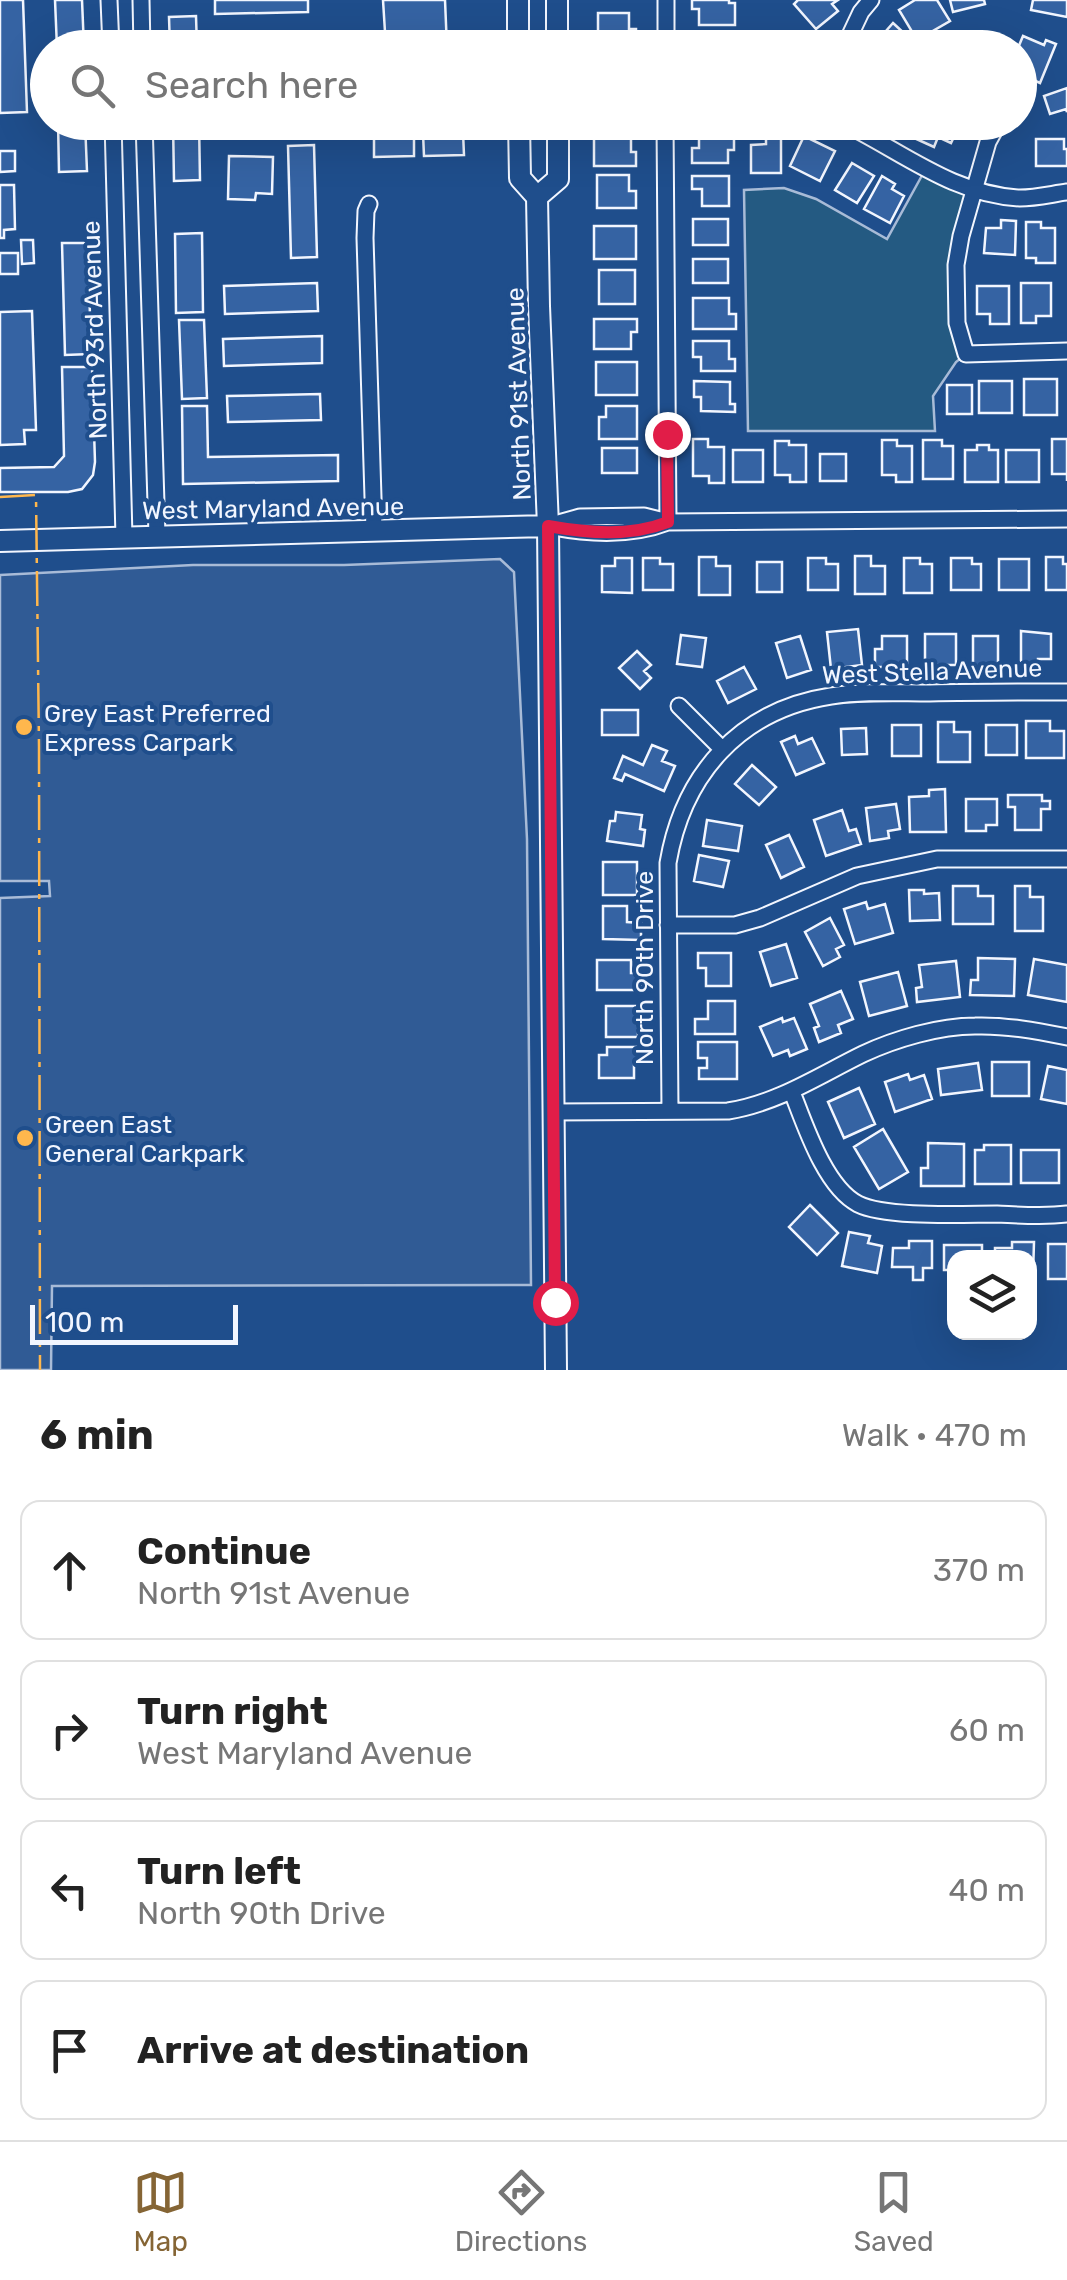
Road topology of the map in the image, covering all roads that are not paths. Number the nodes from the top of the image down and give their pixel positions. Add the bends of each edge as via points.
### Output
1 (109, 0) edge
2 (140, 0) edge
3 (518, 0) edge
4 (557, 0) edge
5 (666, 0) edge
6 (872, 0) edge
7 (110, 30) edge
8 (141, 30) edge
9 (518, 30) edge
10 (557, 30) edge
11 (666, 30) edge
12 (852, 30) edge
13 (113, 140) edge
14 (145, 140) edge
15 (519, 140) edge
16 (558, 140) edge
17 (665, 140) edge
18 (872, 140) edge
19 (989, 140) edge
20 (974, 190) junction
21 (1067, 192) edge
22 (538, 197) junction
23 (370, 204) dead end
24 (1067, 351) edge
25 (1067, 520) edge
26 (668, 522) junction
27 (548, 526) junction
28 (374, 530) junction
29 (124, 536) junction
30 (157, 536) junction
31 (0, 541) edge
32 (1067, 692) edge
33 (679, 706) dead end
34 (745, 730) joint
35 (722, 749) junction
36 (1067, 859) edge
37 (668, 925) junction
38 (1067, 1037) edge
39 (792, 1092) junction
40 (670, 1111) junction
41 (553, 1112) junction
42 (1067, 1214) edge
43 (556, 1370) edge

1 - 7 street
2 - 8 street
3 - 9 main road
4 - 10 main road
5 - 11 street
6 - 12 street
13 - 29 street, North 93rd Avenue
14 - 30 street
15 - 22 main road, North 91st Avenue via 520,178
16 - 22 main road, North 91st Avenue via 558,179
17 - 26 street
18 - 20 street
19 - 20 street
20 - 21 street via 1022,198
20 - 24 street via 956,264 957,324 966,354
22 - 27 main road, North 91st Avenue
23 - 28 street via 365,238
25 - 26 street, West Maryland Avenue
26 - 27 street, West Maryland Avenue via 627,531
27 - 28 main road, West Maryland Avenue
27 - 41 main road, North 91st Avenue
28 - 30 main road, West Maryland Avenue
29 - 30 main road, West Maryland Avenue
29 - 31 main road, West Maryland Avenue
32 - 34 street, West Stella Avenue via 830,696
33 - 35 street
34 - 35 street, North 90th Drive
35 - 37 street, North 90th Drive via 676,826
36 - 37 street via 936,858 857,876 735,926
37 - 40 street, North 90th Drive
38 - 39 street via 974,1026 934,1031 866,1053
39 - 40 street via 743,1108
39 - 42 street via 832,1180 857,1204 910,1213
40 - 41 street
41 - 43 main road, North 91st Avenue

